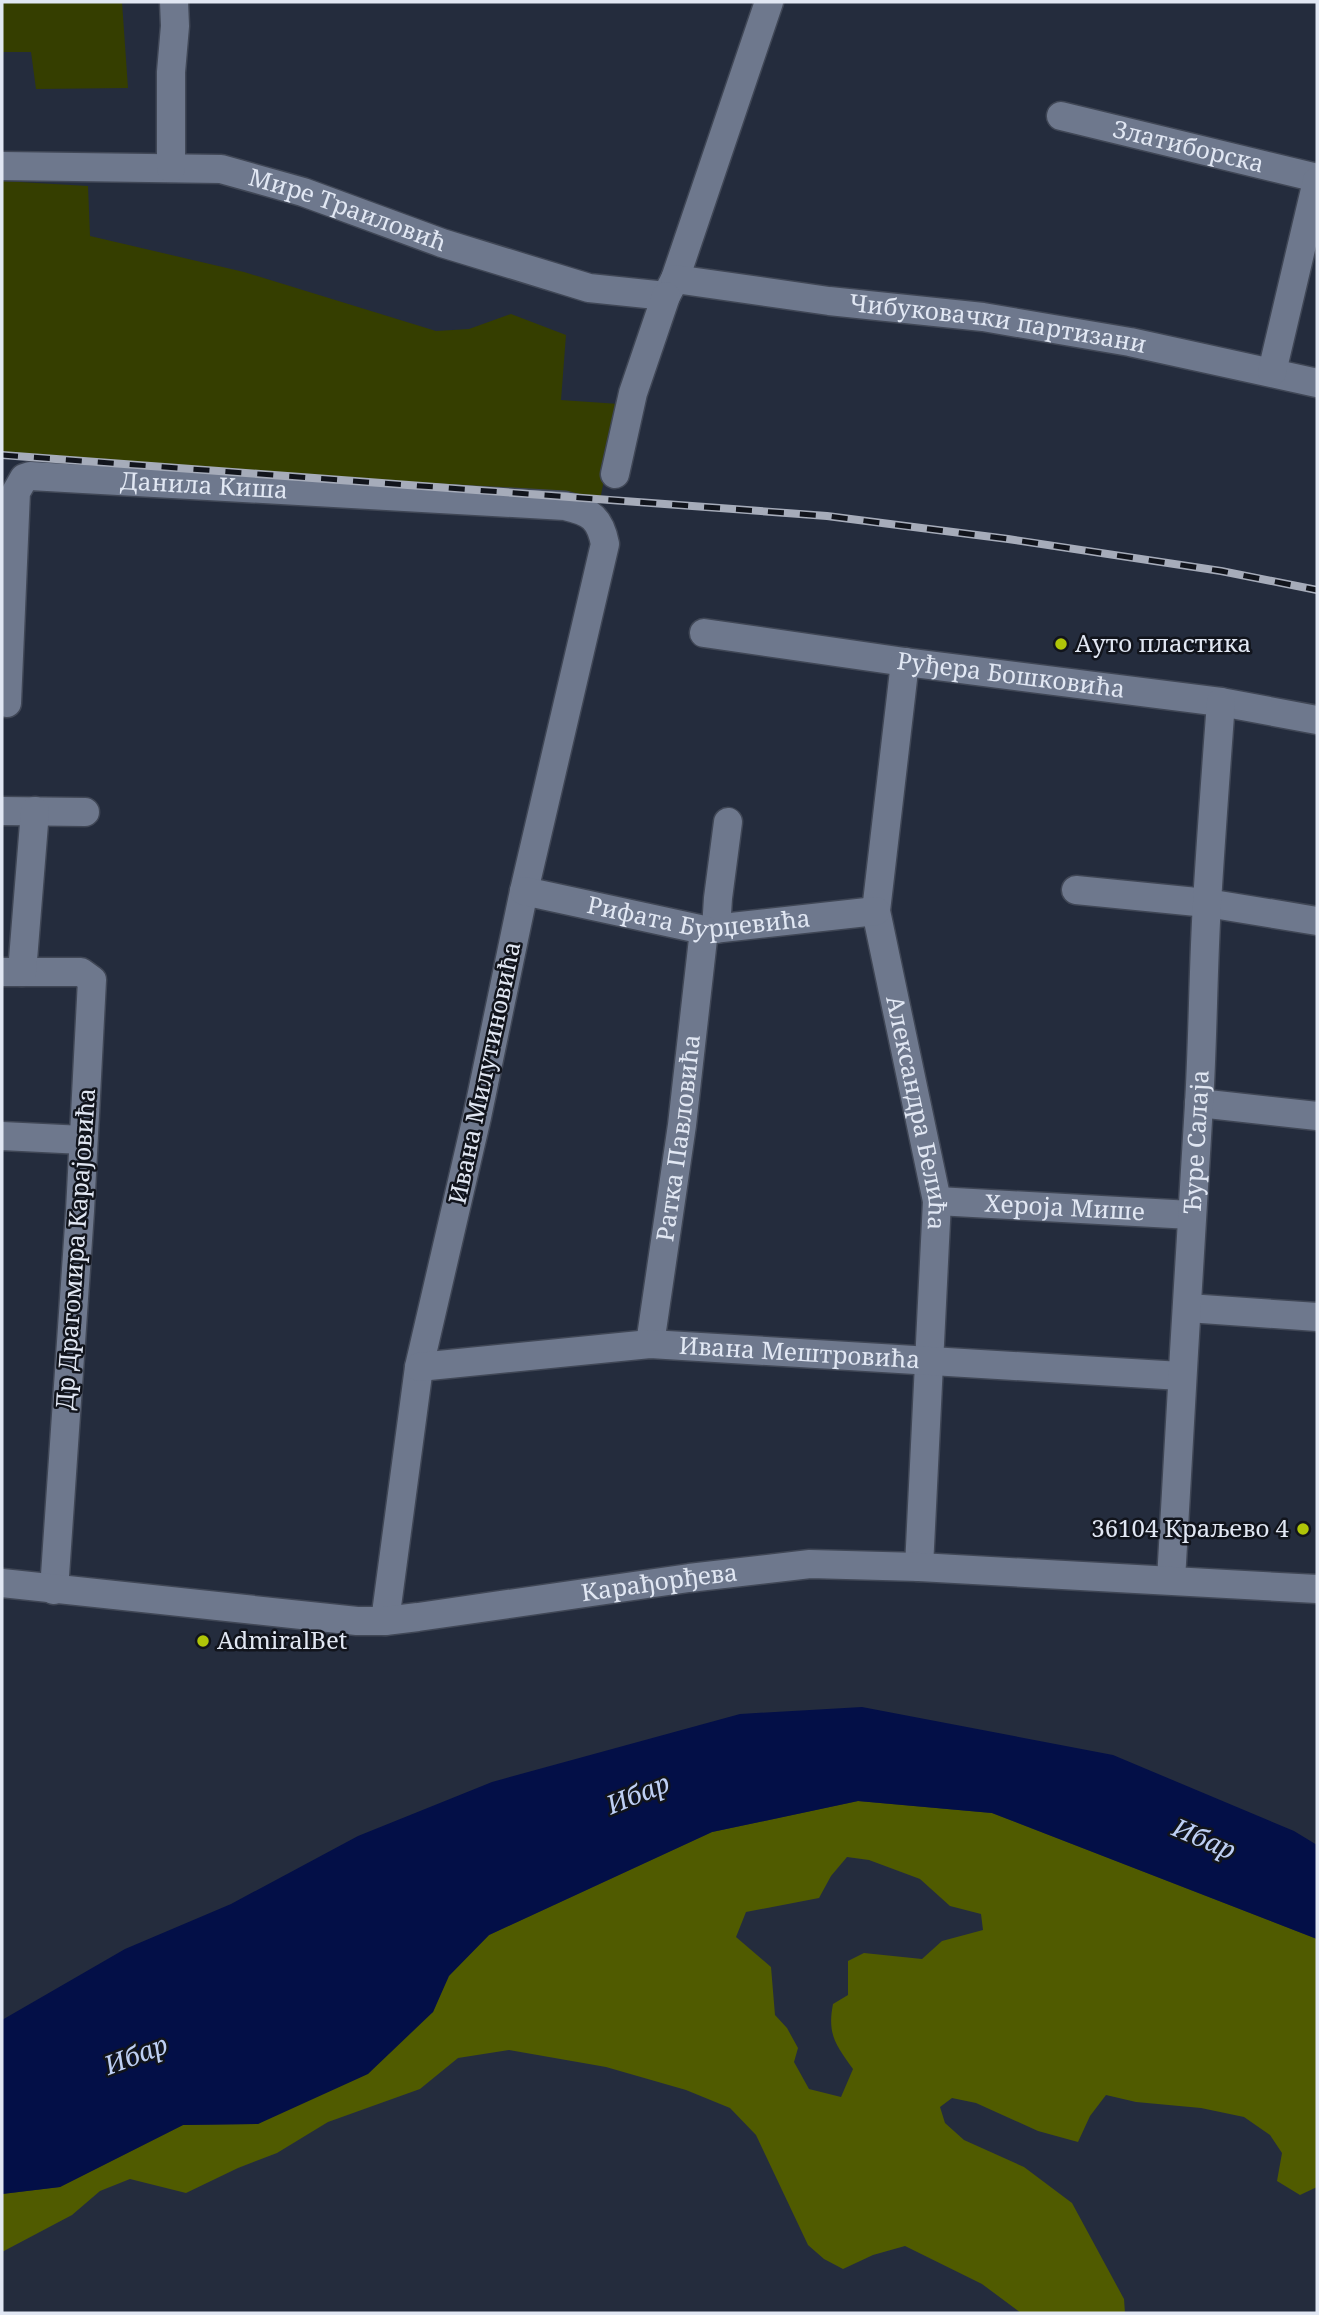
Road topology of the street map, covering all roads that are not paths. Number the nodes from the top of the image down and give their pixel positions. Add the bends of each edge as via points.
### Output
1 (174, 2) edge
2 (769, 2) edge
3 (1061, 116) dead end
4 (2, 166) edge
5 (171, 168) junction
6 (1317, 180) edge
7 (671, 288) junction
8 (1272, 372) junction
9 (1317, 383) edge
10 (615, 474) dead end
11 (602, 528) joint
12 (704, 633) dead end
13 (905, 662) junction
14 (1221, 702) junction
15 (7, 703) dead end
16 (1317, 720) edge
17 (2, 811) edge
18 (35, 811) junction
19 (85, 812) dead end
20 (728, 822) dead end
21 (1076, 890) dead end
22 (524, 891) junction
23 (1207, 903) junction
24 (876, 911) junction
25 (1317, 921) edge
26 (710, 930) junction
27 (12, 972) edge
28 (1199, 1103) junction
29 (1317, 1116) edge
30 (2, 1136) edge
31 (83, 1140) junction
32 (937, 1201) junction
33 (1191, 1215) junction
34 (1188, 1308) junction
35 (1317, 1317) edge
36 (650, 1345) junction
37 (928, 1362) junction
38 (419, 1367) junction
39 (1181, 1376) junction
40 (919, 1567) junction
41 (1171, 1580) junction
42 (2, 1583) edge
43 (1317, 1589) edge
44 (54, 1590) junction
45 (385, 1621) junction

1 - 5 street
2 - 7 street
3 - 6 street, Златиборска
4 - 5 street, Мире Траиловић
5 - 7 street, Мире Траиловић via 221,169 303,192 442,243 589,288
6 - 8 street
7 - 8 street, Чибуковачки партизани via 983,317 1130,341
7 - 10 street via 633,393
8 - 9 street, Чибуковачки партизани
11 - 15 street, Данила Киша via 591,514 565,506 30,475 16,492
11 - 22 street, Ивана Милутиновића via 605,544
12 - 13 street, Руђера Бошковића
13 - 14 street, Руђера Бошковића
13 - 24 street, Александра Белића
14 - 16 street, Руђера Бошковића
14 - 23 street, Ђуре Салаја
17 - 18 street
18 - 19 street
18 - 27 street, Др Драгомира Карајовића
20 - 26 street, Ратка Павловића
21 - 23 street
22 - 26 street, Рифата Бурџевића
22 - 38 street, Ивана Милутиновића
23 - 25 street
23 - 28 street, Ђуре Салаја
24 - 26 street, Рифата Бурџевића
24 - 32 street, Александра Белића
26 - 36 street, Ратка Павловића
27 - 31 street, Др Драгомира Карајовића via 81,972 92,980
28 - 29 street
28 - 33 street, Ђуре Салаја
30 - 31 street
31 - 44 street, Др Драгомира Карајовића
32 - 33 street, Хероја Мише
32 - 37 street, Александра Белића
33 - 34 street, Ђуре Салаја
34 - 35 street
34 - 39 street, Ђуре Салаја
36 - 37 street, Ивана Мештровића
36 - 38 street, Ивана Мештровића
37 - 39 street, Ивана Мештровића
37 - 40 street, Александра Белића
38 - 45 street, Ивана Милутиновића
39 - 41 street, Ђуре Салаја
40 - 41 street, Карађорђева
40 - 45 street, Карађорђева via 810,1564
41 - 43 street, Карађорђева
42 - 44 street, Карађорђева
44 - 45 street, Карађорђева

